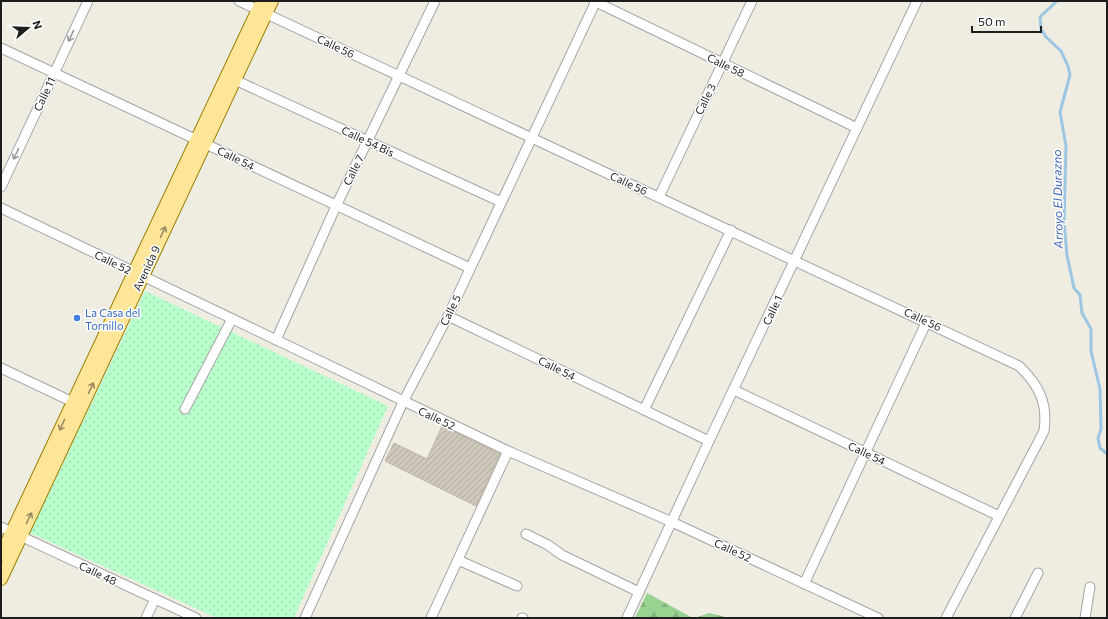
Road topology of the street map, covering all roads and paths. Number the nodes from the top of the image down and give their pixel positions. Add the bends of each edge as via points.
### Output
1 (88, 1) edge
2 (239, 1) edge
3 (272, 1) edge
4 (435, 1) edge
5 (595, 1) edge
6 (752, 1) edge
7 (917, 1) edge
8 (262, 8) edge
9 (1, 48) edge
10 (723, 63) junction
11 (54, 72) junction
12 (400, 76) junction
13 (235, 80) junction
14 (858, 128) junction
15 (532, 138) junction
16 (367, 141) junction
17 (201, 142) junction
18 (1, 187) edge
19 (659, 197) junction
20 (501, 202) junction
21 (336, 206) junction
22 (1, 208) edge
23 (731, 230) junction
24 (795, 260) junction
25 (470, 268) junction
26 (138, 274) junction
27 (448, 316) junction
28 (232, 319) junction
29 (927, 321) junction
30 (276, 340) junction
31 (1, 368) edge
32 (734, 390) junction
33 (403, 402) junction
34 (78, 404) junction
35 (185, 409) dead end
36 (644, 410) junction
37 (709, 440) junction
38 (508, 451) junction
39 (865, 453) junction
40 (999, 516) junction
41 (672, 522) junction
42 (11, 532) edge
43 (526, 534) dead end
44 (1, 555) edge
45 (458, 560) junction
46 (1038, 574) dead end
47 (1, 579) edge
48 (804, 584) junction
49 (517, 586) dead end
50 (1090, 587) dead end
51 (639, 592) junction
52 (155, 599) junction
53 (146, 618) edge
54 (196, 618) edge
55 (305, 618) edge
56 (431, 618) edge
57 (627, 618) edge
58 (878, 618) edge
59 (946, 618) edge
60 (1015, 618) edge
61 (1085, 618) edge

1 -> 11 street, Calle 11
2 - 8 street, Calle 56
3 - 8 main road, Avenida 9
4 - 12 street, Calle 7
5 - 10 street, Calle 58
5 - 15 street, Calle 5
6 - 10 street, Calle 3
7 - 14 street, Calle 1
8 - 12 street, Calle 56
8 - 13 main road, Avenida 9
8 - 17 main road, Avenida 9
9 - 11 street, Calle 54
10 - 14 street, Calle 58
10 - 19 street, Calle 3
11 - 17 street, Calle 54
11 -> 18 street, Calle 11
12 - 15 street, Calle 56
12 - 16 street, Calle 7
13 - 16 street, Calle 54 Bis
13 - 17 main road, Avenida 9
14 - 24 street, Calle 1
15 - 19 street, Calle 56
15 - 20 street, Calle 5
16 - 20 street, Calle 54 Bis
16 - 21 street, Calle 7
17 - 21 street, Calle 54
17 - 26 main road, Avenida 9
19 - 23 street, Calle 56
20 - 25 street, Calle 5
21 - 25 street, Calle 54
21 - 30 street, Calle 7
22 - 26 street, Calle 52
23 - 24 street, Calle 56
23 - 36 street
24 - 29 street, Calle 56
24 - 32 street, Calle 1
25 - 27 street, Calle 5
26 - 28 street, Calle 52
26 - 34 main road, Avenida 9
27 - 33 street, Calle 5
27 - 36 street, Calle 54
28 - 30 street, Calle 52
28 - 35 street
29 - 39 street
29 - 40 street, Calle 56 via 1019,366 1038,386 1046,416 1044,431
30 - 33 street, Calle 52
31 - 34 street
32 - 37 street, Calle 1
32 - 39 street, Calle 54
33 - 38 street, Calle 52
33 - 55 street, Calle 5
34 - 42 main road, Avenida 9
36 - 37 street, Calle 54
37 - 41 street, Calle 1
38 - 41 street, Calle 52
38 - 45 street
39 - 40 street, Calle 54
39 - 48 street
40 - 59 street
41 - 48 street, Calle 52
41 - 51 street, Calle 1
42 - 44 main road, Avenida 9
42 - 47 main road, Avenida 9
42 - 52 street, Calle 48
43 - 51 street via 562,555
45 - 49 street
45 - 56 street
46 - 60 street
48 - 58 street, Calle 52
50 - 61 street
51 - 57 street, Calle 1
52 - 53 street
52 - 54 street, Calle 48

